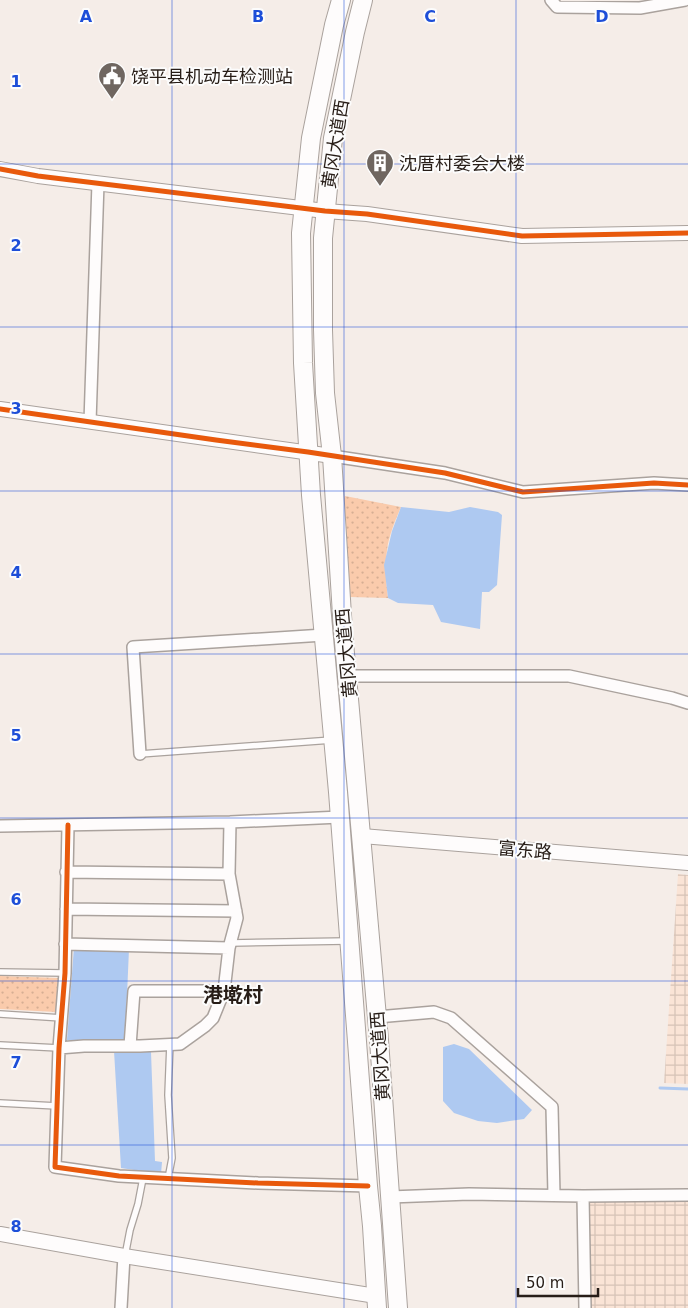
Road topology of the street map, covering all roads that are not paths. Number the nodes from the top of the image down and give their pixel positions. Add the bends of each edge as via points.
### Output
1 (341, 0) edge
2 (363, 0) edge
3 (551, 0) edge
4 (686, 0) edge
5 (0, 169) edge
6 (98, 183) junction
7 (304, 208) junction
8 (326, 210) junction
9 (688, 234) edge
10 (0, 409) edge
11 (90, 422) junction
12 (308, 452) junction
13 (332, 456) junction
14 (688, 485) edge
15 (324, 635) junction
16 (347, 676) junction
17 (688, 703) edge
18 (333, 740) junction
19 (140, 754) joint
20 (340, 817) junction
21 (230, 822) junction
22 (68, 825) junction
23 (0, 826) edge
24 (362, 836) junction
25 (688, 863) edge
26 (66, 872) junction
27 (229, 874) junction
28 (66, 909) junction
29 (236, 911) junction
30 (349, 941) junction
31 (65, 944) junction
32 (230, 945) junction
33 (0, 972) edge
34 (65, 973) junction
35 (224, 991) junction
36 (0, 1014) edge
37 (377, 1017) junction
38 (62, 1018) junction
39 (170, 1044) junction
40 (0, 1045) edge
41 (130, 1046) junction
42 (59, 1048) junction
43 (0, 1103) edge
44 (57, 1106) junction
45 (143, 1178) junction
46 (168, 1179) junction
47 (368, 1186) junction
48 (554, 1195) junction
49 (688, 1195) edge
50 (583, 1196) junction
51 (390, 1197) junction
52 (0, 1234) edge
53 (124, 1256) junction
54 (376, 1302) edge
55 (121, 1308) edge
56 (398, 1308) edge
57 (585, 1308) edge

1 - 7 main road, 黄冈大道西 via 311,138
2 - 8 main road, 黄冈大道西 via 333,138
3 - 4 street via 558,7 640,8
5 - 6 street
6 - 7 street
6 - 11 street
7 - 8 street
7 - 12 main road, 黄冈大道西 via 301,234 303,363
8 - 9 street via 522,236
8 - 13 main road, 黄冈大道西 via 322,238 323,330
10 - 11 street
11 - 12 street
12 - 13 street
12 - 15 main road, 黄冈大道西
13 - 14 street via 445,473 524,492 654,483
13 - 16 main road, 黄冈大道西
15 - 18 main road, 黄冈大道西
15 - 19 street via 133,647
16 - 17 street via 569,676
16 - 24 main road, 黄冈大道西
18 - 19 lane
18 - 20 main road, 黄冈大道西
20 - 21 street
20 - 30 main road, 黄冈大道西
21 - 22 street
21 - 27 street
22 - 23 street
22 - 26 street
24 - 25 street, 富东路
24 - 37 main road, 黄冈大道西
26 - 27 street
26 - 28 street
27 - 29 street
28 - 29 street
28 - 31 street
29 - 32 street
30 - 32 lane
30 - 47 main road, 黄冈大道西
31 - 32 street
31 - 34 street
32 - 35 street
33 - 34 lane
34 - 38 street
35 - 39 street via 213,1018 205,1026 180,1044
35 - 41 street via 134,991
36 - 38 lane
37 - 48 street via 434,1012 452,1018 552,1108
37 - 51 main road, 黄冈大道西
38 - 42 street
39 - 41 street
39 - 46 lane via 168,1095 172,1158
40 - 42 lane
41 - 42 street
42 - 44 street
43 - 44 lane
44 - 45 street via 55,1167
45 - 46 street
45 - 53 lane
46 - 47 street
47 - 54 main road, 黄冈大道西
48 - 50 street
48 - 51 street
49 - 50 street
50 - 57 street
51 - 56 main road, 黄冈大道西
52 - 53 street
53 - 54 street
53 - 55 street

